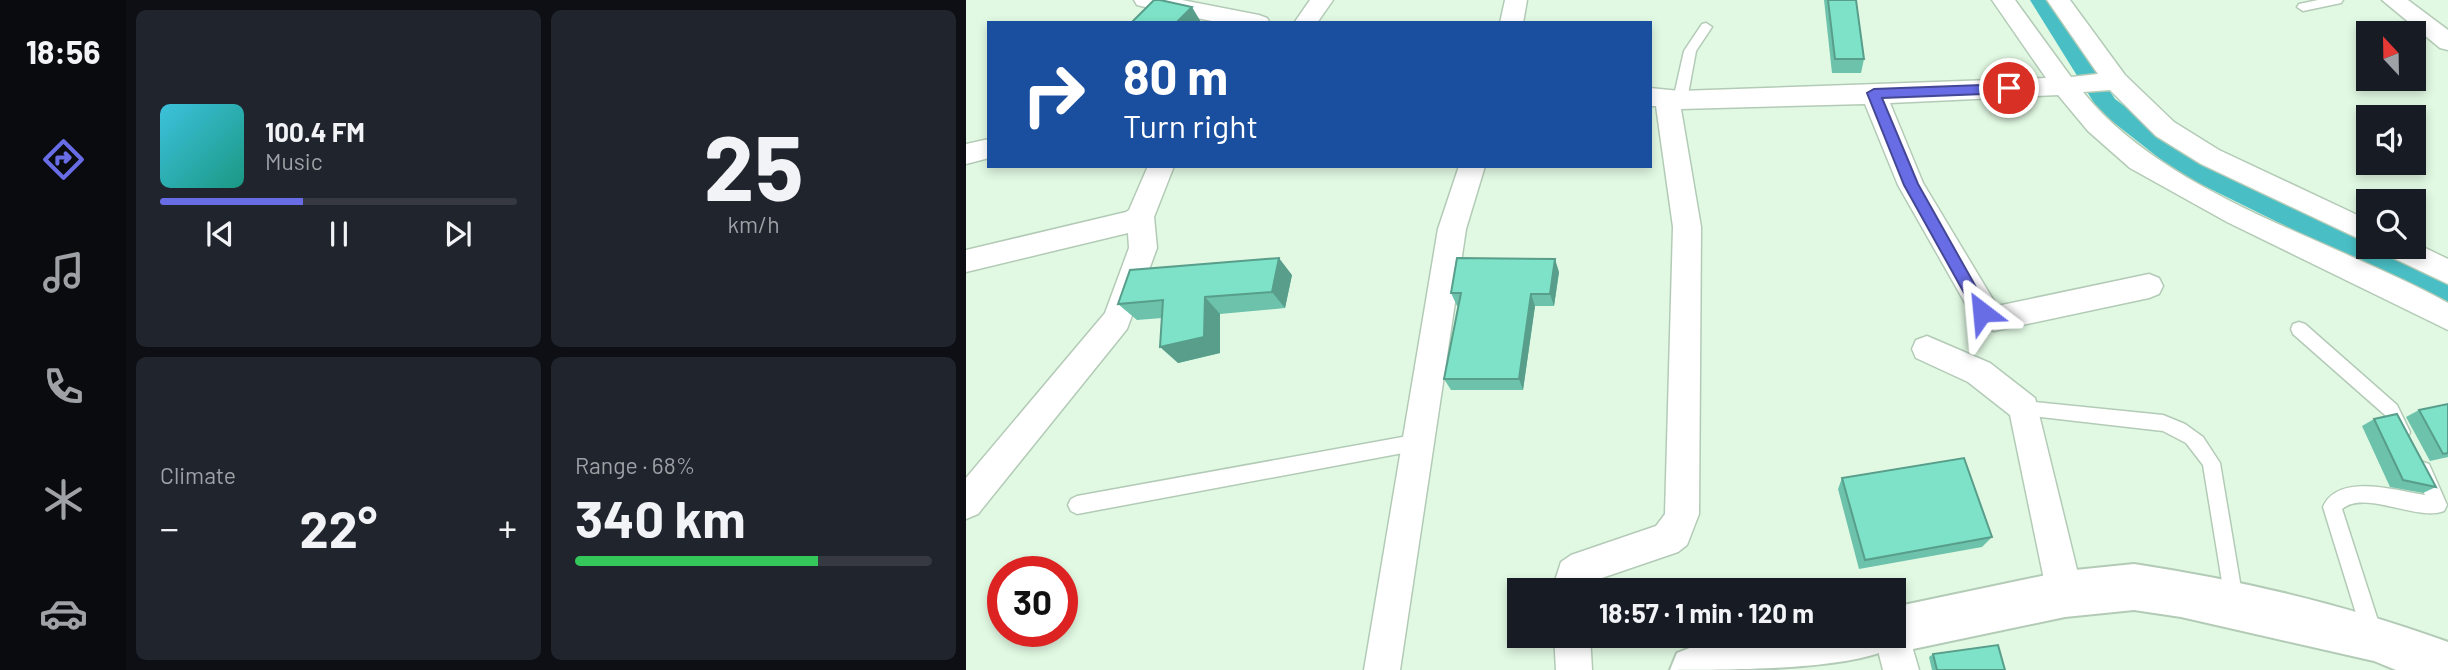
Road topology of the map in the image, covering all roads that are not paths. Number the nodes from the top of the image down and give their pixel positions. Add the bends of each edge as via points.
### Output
1 (1145, 0) edge
2 (1322, 0) edge
3 (1516, 0) edge
4 (2003, 0) edge
5 (2058, 0) edge
6 (2337, 0) edge
7 (2393, 0) edge
8 (2303, 7) dead end
9 (1249, 21) edge
10 (1307, 21) edge
11 (1511, 21) edge
12 (1706, 27) dead end
13 (2448, 41) edge
14 (2116, 81) junction
15 (2063, 86) junction
16 (1874, 93) junction
17 (1666, 99) edge
18 (987, 149) edge
19 (966, 154) edge
20 (1160, 168) edge
21 (1471, 168) edge
22 (1140, 217) junction
23 (2356, 226) edge
24 (2421, 259) edge
25 (966, 261) edge
26 (2448, 272) edge
27 (2149, 286) dead end
28 (2448, 318) edge
29 (2299, 329) dead end
30 (1927, 349) dead end
31 (2024, 408) junction
32 (1419, 442) junction
33 (966, 503) edge
34 (1077, 505) dead end
35 (1572, 578) edge
36 (2065, 594) junction
37 (2235, 606) junction
38 (1906, 630) edge
39 (2374, 638) junction
40 (1573, 648) edge
41 (1804, 648) edge
42 (1896, 648) edge
43 (2448, 666) edge
44 (1382, 670) edge
45 (1574, 670) edge
46 (1694, 670) edge
47 (1901, 670) edge

1 - 9 street
2 - 10 street
3 - 11 street
4 - 15 street
5 - 14 street
6 - 8 lane
7 - 13 street
12 - 17 lane
14 - 15 street
14 - 23 street via 2187,145
15 - 16 street
15 - 28 street via 2136,160 2207,201 2402,291
16 - 17 street
16 - 27 street via 1911,185 1987,315 1994,319
17 - 35 street via 1687,227 1682,513 1675,533 1666,540 1583,567
18 - 19 street
20 - 22 street
21 - 32 street via 1452,229
22 - 25 street
22 - 33 street via 1143,248 1117,320
24 - 26 street
29 - 39 lane via 2391,410 2437,497 2438,505 2372,495 2342,498 2332,507
30 - 31 street via 1977,369
31 - 36 street
31 - 37 lane via 2163,422 2200,443 2211,463
32 - 34 lane
32 - 44 street
36 - 37 street via 2134,587
36 - 38 street
37 - 39 street
39 - 43 street
40 - 45 street
41 - 46 street
42 - 47 street

